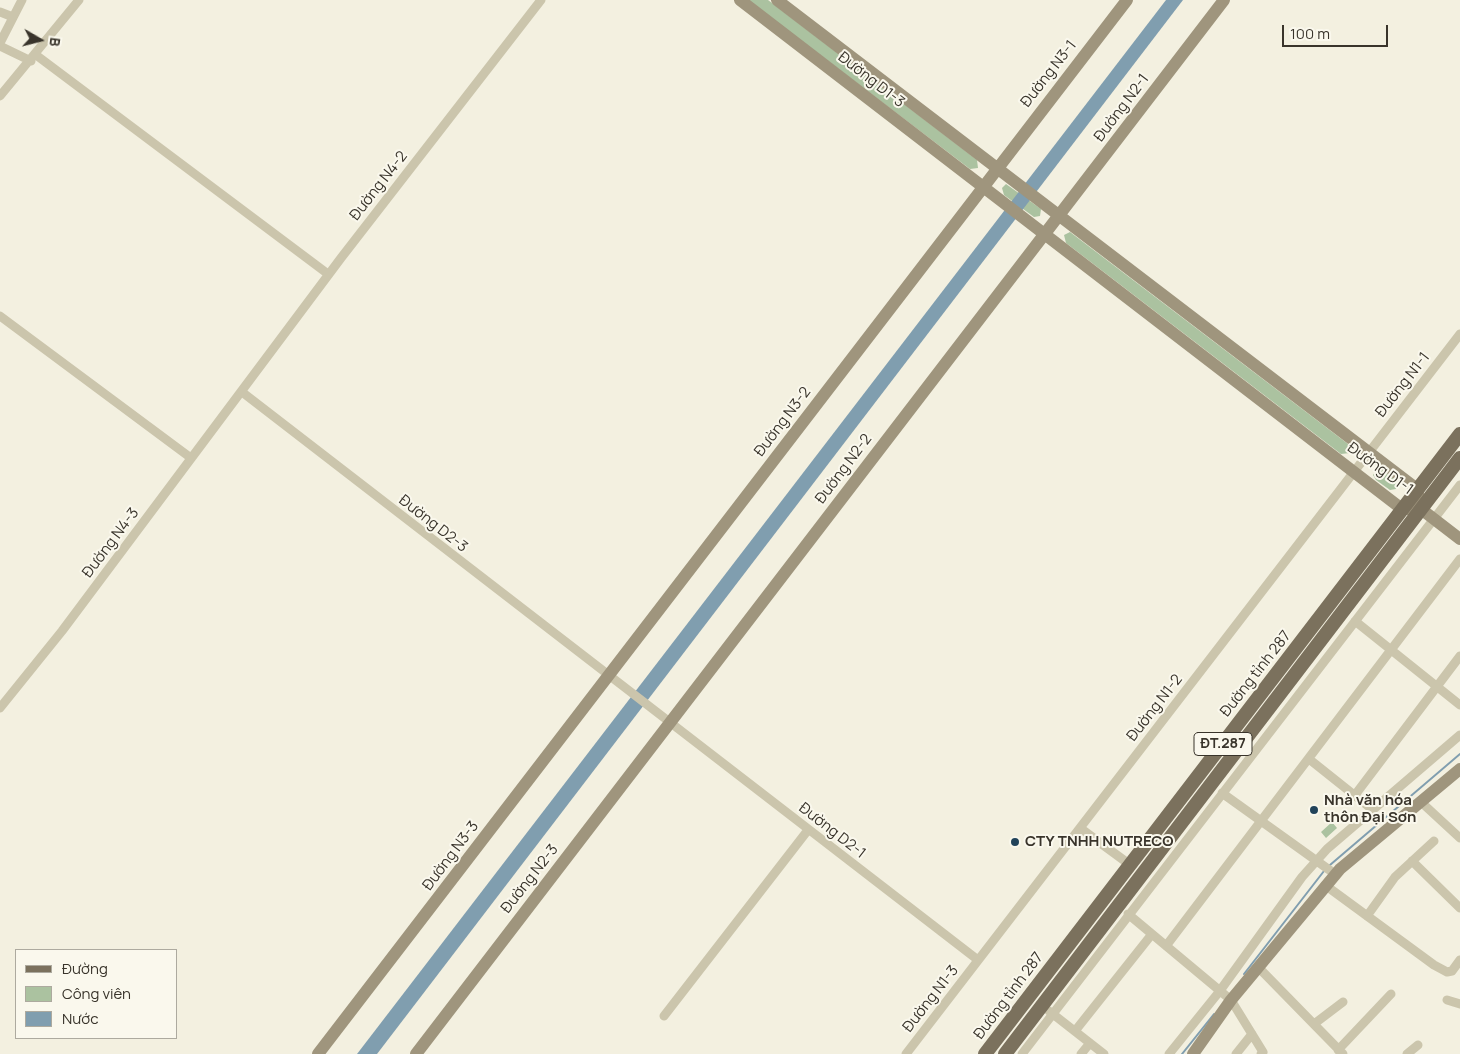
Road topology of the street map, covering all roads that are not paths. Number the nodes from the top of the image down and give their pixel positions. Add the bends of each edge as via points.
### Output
1 (22, 0) edge
2 (542, 0) edge
3 (740, 0) edge
4 (777, 0) edge
5 (1127, 0) edge
6 (1224, 0) edge
7 (77, 1) edge
8 (0, 12) edge
9 (13, 17) junction
10 (0, 44) edge
11 (33, 58) junction
12 (0, 96) edge
13 (996, 168) junction
14 (982, 186) junction
15 (1060, 215) junction
16 (1045, 235) junction
17 (328, 274) junction
18 (0, 316) edge
19 (1460, 334) edge
20 (242, 392) junction
21 (1460, 434) edge
22 (1368, 453) junction
23 (191, 458) junction
24 (1460, 458) edge
25 (1354, 471) junction
26 (1460, 485) edge
27 (1417, 489) junction
28 (1402, 509) junction
29 (1420, 509) junction
30 (1434, 520) junction
31 (1460, 539) edge
32 (1460, 559) edge
33 (1355, 621) junction
34 (1392, 650) junction
35 (1460, 656) edge
36 (608, 676) junction
37 (1437, 686) junction
38 (1460, 705) edge
39 (0, 708) edge
40 (670, 724) junction
41 (1460, 736) edge
42 (1309, 759) junction
43 (1460, 769) edge
44 (1222, 793) junction
45 (1354, 795) junction
46 (1421, 802) junction
47 (1373, 810) junction
48 (1261, 822) junction
49 (1080, 828) junction
50 (808, 830) junction
51 (1460, 838) edge
52 (1434, 841) dead end
53 (1316, 861) junction
54 (1412, 862) junction
55 (1129, 864) junction
56 (1336, 874) junction
57 (1326, 885) junction
58 (1106, 895) junction
59 (1118, 904) junction
60 (1460, 908) edge
61 (1128, 914) junction
62 (1367, 916) junction
63 (1152, 934) junction
64 (1166, 946) junction
65 (978, 960) junction
66 (1460, 960) edge
67 (1258, 967) junction
68 (1219, 992) junction
69 (1391, 994) dead end
70 (1231, 1000) junction
71 (1447, 1000) dead end
72 (1343, 1002) dead end
73 (1460, 1004) edge
74 (1048, 1010) junction
75 (664, 1016) dead end
76 (1314, 1024) junction
77 (1075, 1031) junction
78 (1252, 1034) junction
79 (1090, 1043) junction
80 (1418, 1045) dead end
81 (1340, 1052) edge
82 (318, 1054) edge
83 (416, 1054) edge
84 (906, 1054) edge
85 (985, 1054) edge
86 (1005, 1054) edge
87 (1022, 1054) edge
88 (1081, 1054) edge
89 (1104, 1054) edge
90 (1169, 1054) edge
91 (1193, 1054) edge
92 (1236, 1054) edge
93 (1261, 1054) edge
94 (1407, 1054) edge

1 - 9 street
2 - 17 street, Đường N4-2
3 - 14 street, Đường D1-3
4 - 13 street, Đường D1-3
5 - 13 street, Đường N3-1
6 - 15 street, Đường N2-1
7 - 11 street
8 - 9 street
9 - 10 street
10 - 11 street
11 - 12 street
11 - 17 street
13 - 14 street, Đường N3-1
13 - 15 street, Đường D1-3
14 - 16 street, Đường D1-3
14 - 36 street, Đường N3-2
15 - 16 street, Đường N2-1
15 - 22 street, Đường D1-1
16 - 25 street, Đường D1-1
16 - 40 street, Đường N2-2
17 - 20 street, Đường N4-2
18 - 23 street
19 - 22 street, Đường N1-1
20 - 23 street, Đường N4-3
20 - 36 street, Đường D2-3
21 - 27 main road, Đường tỉnh 287 / ĐT.287
22 - 25 street, Đường N1-1
22 - 27 street, Đường D1-1
23 - 39 street, Đường N4-3 via 62,631
24 - 29 main road, Đường tỉnh 287 / ĐT.287
25 - 28 street, Đường D1-1
25 - 49 street, Đường N1-2
26 - 30 street
27 - 28 main road, Đường tỉnh 287 / ĐT.287
27 - 29 street, Đường D1-1
28 - 29 street, Đường D1-1
28 - 55 main road, Đường tỉnh 287 / ĐT.287
29 - 30 street
29 - 59 main road, Đường tỉnh 287 / ĐT.287
30 - 31 street
30 - 33 street
32 - 34 street
33 - 34 street
33 - 44 street
34 - 37 street
34 - 42 street
35 - 37 street
36 - 40 street, Đường D2-3
36 - 82 street, Đường N3-3
37 - 38 street
37 - 45 street
40 - 50 street, Đường D2-1
40 - 83 street, Đường N2-3
41 - 47 street
42 - 45 street
42 - 48 street
43 - 46 street
44 - 48 street
44 - 61 street
45 - 47 street
46 - 51 street
46 - 56 street
47 - 53 street
48 - 53 street
48 - 64 street
49 - 55 street
49 - 65 street, Đường N1-2
50 - 65 street, Đường D2-1
50 - 75 street
52 - 54 street
53 - 56 street
53 - 68 street
54 - 60 street
54 - 62 street via 1395,877
55 - 58 main road, Đường tỉnh 287 / ĐT.287
56 - 57 street
57 - 62 street
57 - 67 street
58 - 59 main road
58 - 85 main road, Đường tỉnh 287 / ĐT.287
59 - 74 main road, Đường tỉnh 287 / ĐT.287
61 - 63 street
61 - 74 street
62 - 66 street via 1448,972
63 - 64 street
63 - 77 street
64 - 68 street
65 - 84 street, Đường N1-3
67 - 70 street
67 - 76 street
68 - 70 street
68 - 90 street
69 - 81 street
70 - 78 street
70 - 91 street
71 - 73 street
72 - 76 street
74 - 77 street
74 - 86 main road, Đường tỉnh 287 / ĐT.287
74 - 87 street
76 - 81 street
77 - 79 street
78 - 92 street
78 - 93 street via 1263,1052
79 - 88 street
79 - 89 street
80 - 94 street

